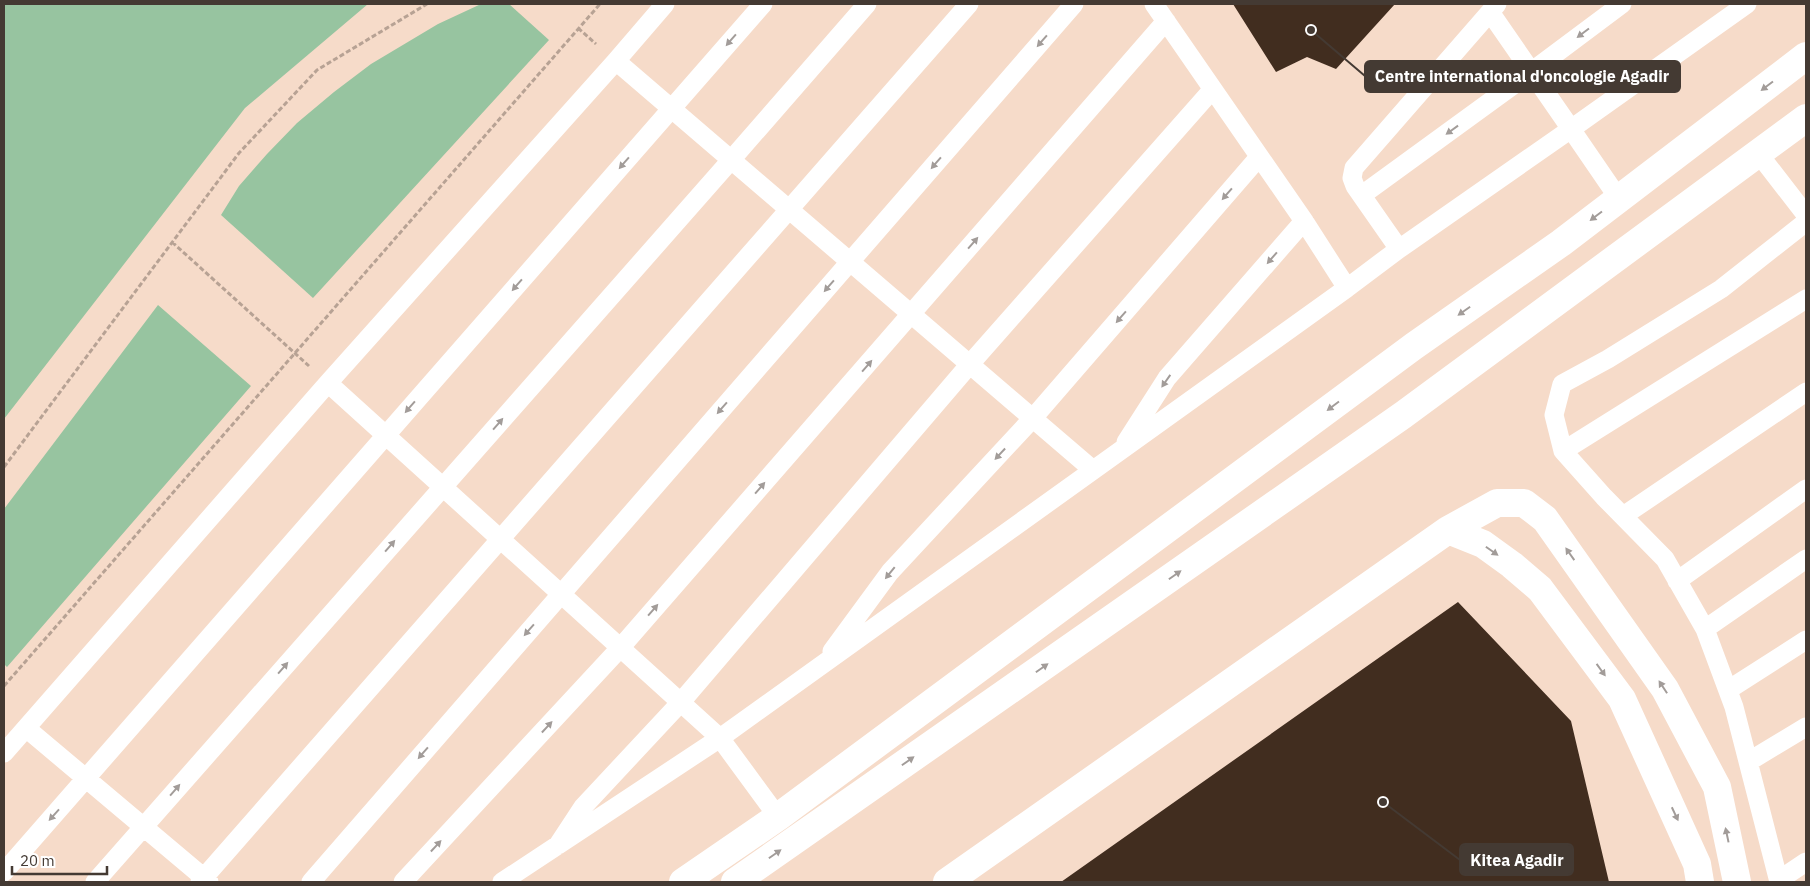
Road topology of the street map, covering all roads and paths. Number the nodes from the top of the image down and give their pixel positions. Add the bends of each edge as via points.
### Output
1 (427, 4) edge
2 (600, 4) edge
3 (665, 4) edge
4 (763, 4) edge
5 (867, 4) edge
6 (969, 4) edge
7 (1074, 4) edge
8 (1154, 4) edge
9 (1622, 4) edge
10 (1747, 4) edge
11 (1493, 8) edge
12 (1166, 21) junction
13 (1806, 56) edge
14 (616, 62) junction
15 (1531, 72) junction
16 (1212, 90) junction
17 (671, 109) junction
18 (1806, 118) edge
19 (1571, 129) junction
20 (1758, 153) junction
21 (1259, 157) junction
22 (731, 160) junction
23 (1362, 195) junction
24 (1618, 199) junction
25 (790, 210) junction
26 (1806, 215) edge
27 (1304, 221) junction
28 (1806, 222) edge
29 (172, 242) junction
30 (1399, 249) junction
31 (850, 262) junction
32 (1347, 288) junction
33 (1806, 299) edge
34 (912, 314) junction
35 (295, 353) junction
36 (970, 364) junction
37 (328, 383) junction
38 (1806, 392) edge
39 (1033, 418) junction
40 (386, 435) junction
41 (1564, 451) junction
42 (1120, 452) junction
43 (4, 467) edge
44 (1093, 470) junction
45 (442, 487) junction
46 (1806, 489) edge
47 (1623, 516) junction
48 (1448, 530) junction
49 (501, 540) junction
50 (1806, 559) edge
51 (1677, 581) junction
52 (561, 594) junction
53 (1705, 629) junction
54 (1806, 640) edge
55 (621, 647) junction
56 (820, 666) junction
57 (4, 686) edge
58 (1728, 690) junction
59 (681, 702) junction
60 (1806, 727) edge
61 (26, 728) junction
62 (720, 738) junction
63 (4, 753) edge
64 (1748, 762) junction
65 (86, 779) junction
66 (778, 817) junction
67 (143, 826) junction
68 (558, 845) junction
69 (1806, 862) edge
70 (4, 872) edge
71 (205, 881) edge
72 (1779, 881) edge
73 (95, 882) edge
74 (311, 882) edge
75 (403, 882) edge
76 (502, 882) edge
77 (684, 882) edge
78 (735, 882) edge
79 (947, 882) edge
80 (1700, 882) edge
81 (1737, 882) edge

1 - 29 path via 317,70 239,153
2 - 35 path
3 - 14 lane
4 -> 17 lane
5 - 22 lane
6 - 25 lane
7 -> 31 lane
8 - 12 lane
9 -> 15 lane
10 - 19 lane
11 - 15 lane
11 - 23 lane via 1354,168 1352,178
12 - 16 lane
34 -> 12 lane
13 -> 24 street
14 - 17 lane
14 - 37 lane
15 - 19 lane
15 -> 23 lane
16 - 21 lane
16 - 36 lane
17 - 22 lane
17 -> 40 lane
18 - 20 street
19 - 24 lane
19 - 30 lane
20 - 26 lane
78 -> 20 street via 1403,415
21 - 27 lane
21 -> 39 lane
22 - 25 lane
45 -> 22 lane
23 - 30 lane
24 -> 66 street via 1386,366
25 - 31 lane
25 - 49 lane
27 - 32 lane
27 -> 42 lane via 1167,378
28 - 41 lane via 1721,289 1562,384 1554,415
29 - 35 path
29 - 43 path
30 - 32 lane
31 - 34 lane
31 -> 52 lane
32 - 42 lane
33 - 41 lane
34 - 36 lane
55 -> 34 lane
35 - 37 path
35 - 57 path
36 - 39 lane
36 - 59 lane
37 - 40 lane
37 - 61 lane
38 - 47 lane
39 - 44 lane
39 -> 56 lane via 890,572
40 - 45 lane
40 - 65 lane
41 - 47 lane
42 - 44 lane
44 - 56 lane
45 - 49 lane
67 -> 45 lane
46 - 51 lane
47 - 51 lane via 1665,559
48 - 79 street
48 -> 80 street via 1483,544 1540,588 1622,699 1697,864
81 -> 48 street via 1717,787 1674,705 1545,519 1524,503 1497,503
49 - 52 lane
49 - 71 lane
50 - 53 lane
51 - 53 lane
52 - 55 lane
52 -> 74 lane
53 - 58 lane
54 - 58 lane
55 - 59 lane
75 -> 55 lane
56 - 62 lane
58 - 64 lane
59 - 62 lane
59 - 68 lane via 582,807
60 - 64 lane
61 - 63 lane
61 - 65 lane
62 - 66 lane
62 - 68 lane
64 - 72 lane
65 - 67 lane
65 -> 70 lane
66 - 77 street
67 - 71 lane
67 - 73 lane
68 - 76 lane
69 - 72 lane

